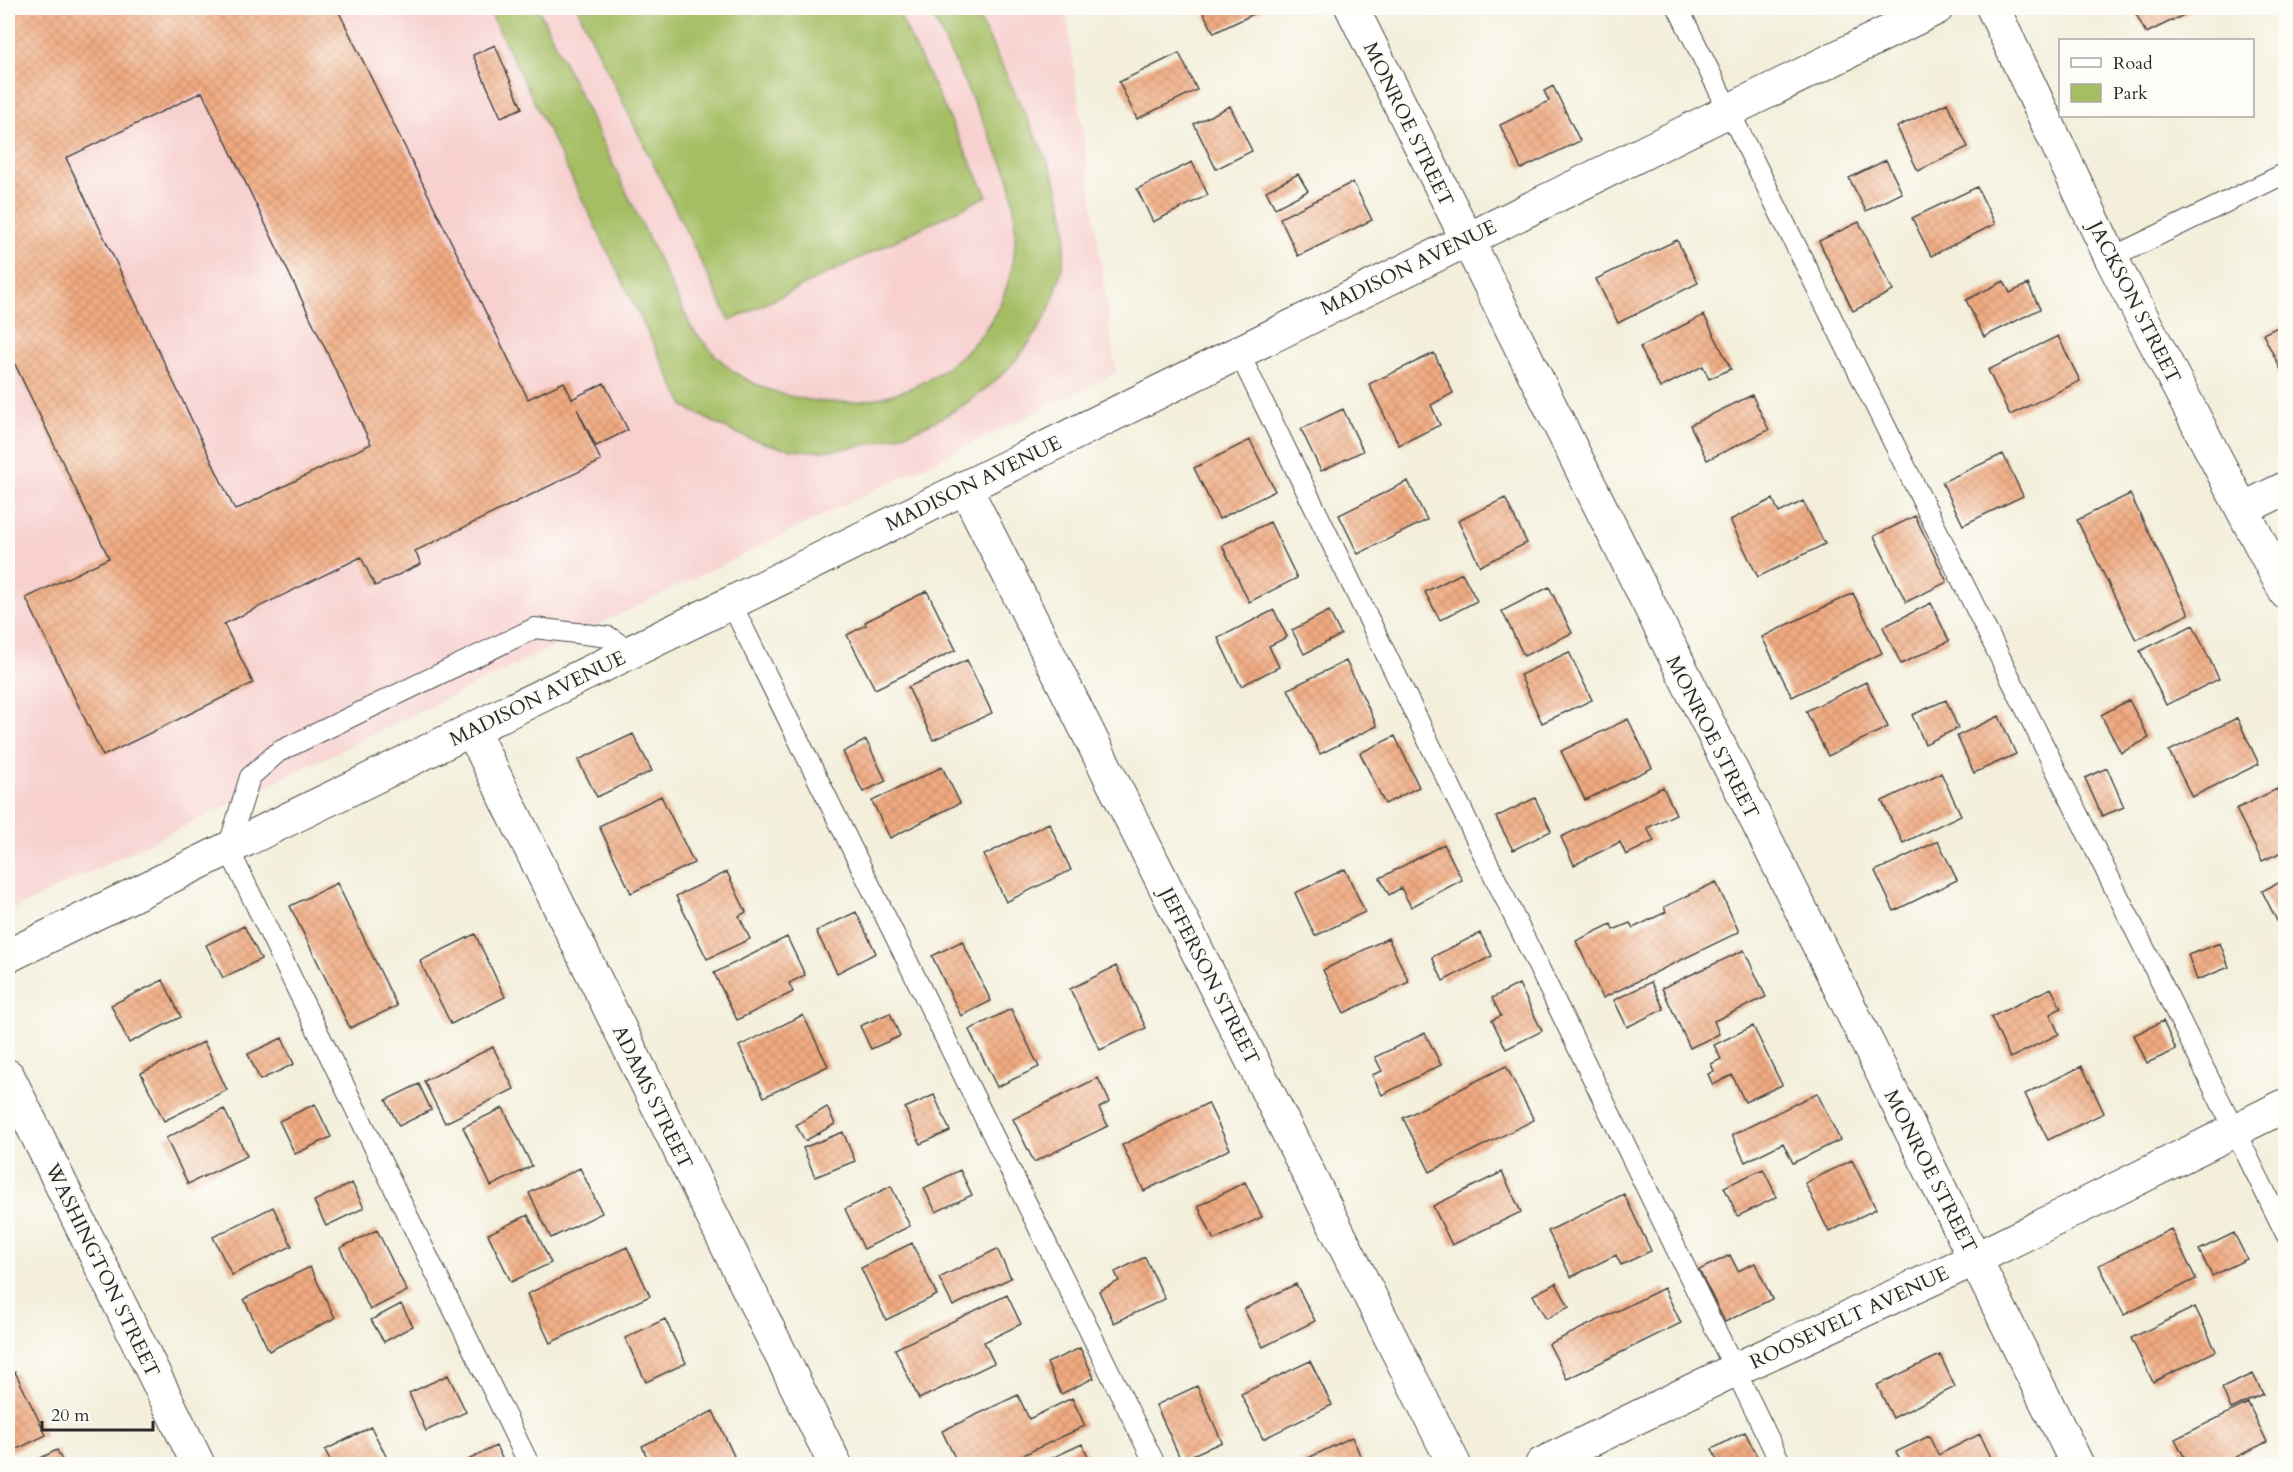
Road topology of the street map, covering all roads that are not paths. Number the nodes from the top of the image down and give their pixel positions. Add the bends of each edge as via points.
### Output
1 (1352, 8) edge
2 (1677, 8) edge
3 (1937, 8) edge
4 (1993, 8) edge
5 (1726, 110) junction
6 (2286, 173) edge
7 (1465, 239) junction
8 (2111, 258) junction
9 (1238, 351) junction
10 (965, 487) junction
11 (2286, 488) edge
12 (2243, 509) junction
13 (2286, 593) edge
14 (731, 603) junction
15 (631, 652) junction
16 (472, 730) junction
17 (228, 848) junction
18 (8, 956) edge
19 (8, 1076) edge
20 (2286, 1105) edge
21 (2233, 1131) junction
22 (2286, 1234) edge
23 (1975, 1259) junction
24 (1734, 1370) junction
25 (198, 1464) edge
26 (529, 1464) edge
27 (835, 1464) edge
28 (1155, 1464) edge
29 (1454, 1464) edge
30 (1542, 1464) edge
31 (1781, 1464) edge
32 (2077, 1464) edge

1 - 7 street, MONROE STREET
2 - 5 lane
3 - 5 street, MADISON AVENUE
4 - 8 street, JACKSON STREET
5 - 7 street, MADISON AVENUE
5 - 21 lane
6 - 8 lane
7 - 9 street, MADISON AVENUE
7 - 23 street, MONROE STREET
8 - 12 street, JACKSON STREET
9 - 10 street, MADISON AVENUE
9 - 24 lane
10 - 14 street, MADISON AVENUE
10 - 29 street, JEFFERSON STREET
11 - 12 street
12 - 13 street, JACKSON STREET
14 - 15 street, MADISON AVENUE
14 - 28 lane
15 - 16 street, MADISON AVENUE
15 - 17 lane via 609,637 535,628 278,752 250,777
16 - 17 street, MADISON AVENUE
16 - 27 street, ADAMS STREET
17 - 18 street, MADISON AVENUE
17 - 26 lane
19 - 25 street, WASHINGTON STREET
20 - 21 street, ROOSEVELT AVENUE
21 - 22 lane
21 - 23 street, ROOSEVELT AVENUE
23 - 24 street, ROOSEVELT AVENUE
23 - 32 street, MONROE STREET
24 - 30 street, ROOSEVELT AVENUE
24 - 31 lane

